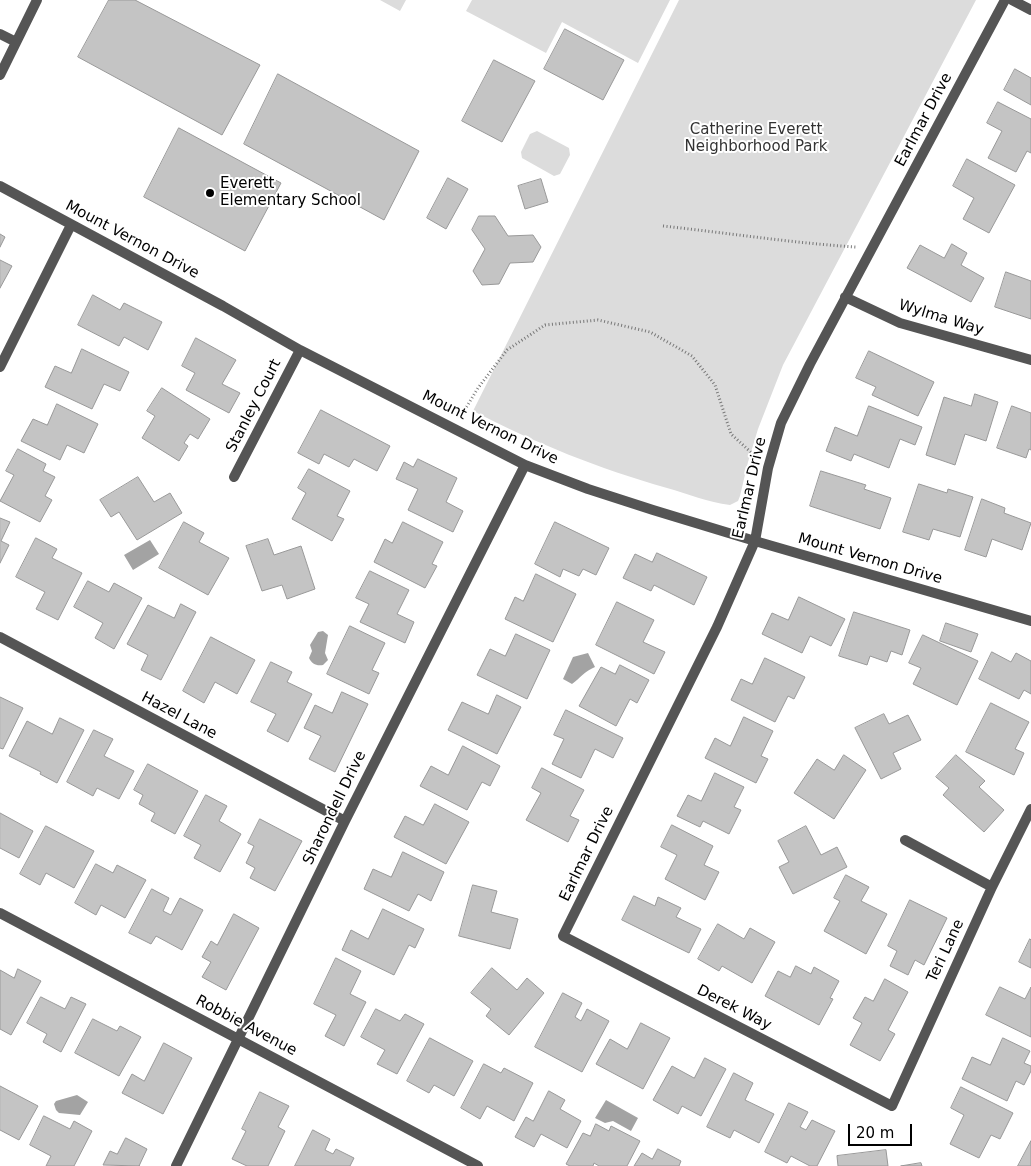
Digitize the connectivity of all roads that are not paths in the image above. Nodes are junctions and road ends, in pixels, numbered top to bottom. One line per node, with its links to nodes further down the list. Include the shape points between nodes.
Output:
1 (37, 0): 6 (street)
2 (1005, 0): 10 (street, Earlmar Drive)
3 (1012, 0): 4 (street)
4 (1031, 10)
5 (0, 34): 6 (street)
6 (16, 42): 7 (street)
7 (0, 76)
8 (0, 186): 9 (street, Mount Vernon Drive)
9 (71, 225): 11 (street, Mount Vernon Drive); 13 (street)
10 (845, 297): 12 (street, Wylma Way, via 900,323); 16 (street, Earlmar Drive, via 781,423 768,468)
11 (300, 350): 14 (street, Mount Vernon Drive); 15 (street, Stanley Court)
12 (1031, 360)
13 (0, 367)
14 (526, 465): 16 (street, Mount Vernon Drive, via 588,489); 20 (street, Sharondell Drive)
15 (234, 477)
16 (755, 541): 17 (street, Mount Vernon Drive); 24 (street, Earlmar Drive, via 717,627)
17 (1031, 621)
18 (0, 637): 20 (street, Hazel Lane)
19 (1031, 809): 22 (street, Teri Lane)
20 (344, 821): 25 (street, Sharondell Drive)
21 (905, 840): 22 (street)
22 (992, 887): 26 (street, Teri Lane)
23 (0, 913): 25 (street, Robbie Avenue)
24 (563, 936): 26 (street, Derek Way)
25 (238, 1040): 27 (street, Sharondell Drive); 28 (street, Robbie Avenue)
26 (892, 1106)
27 (176, 1166)
28 (478, 1166)

